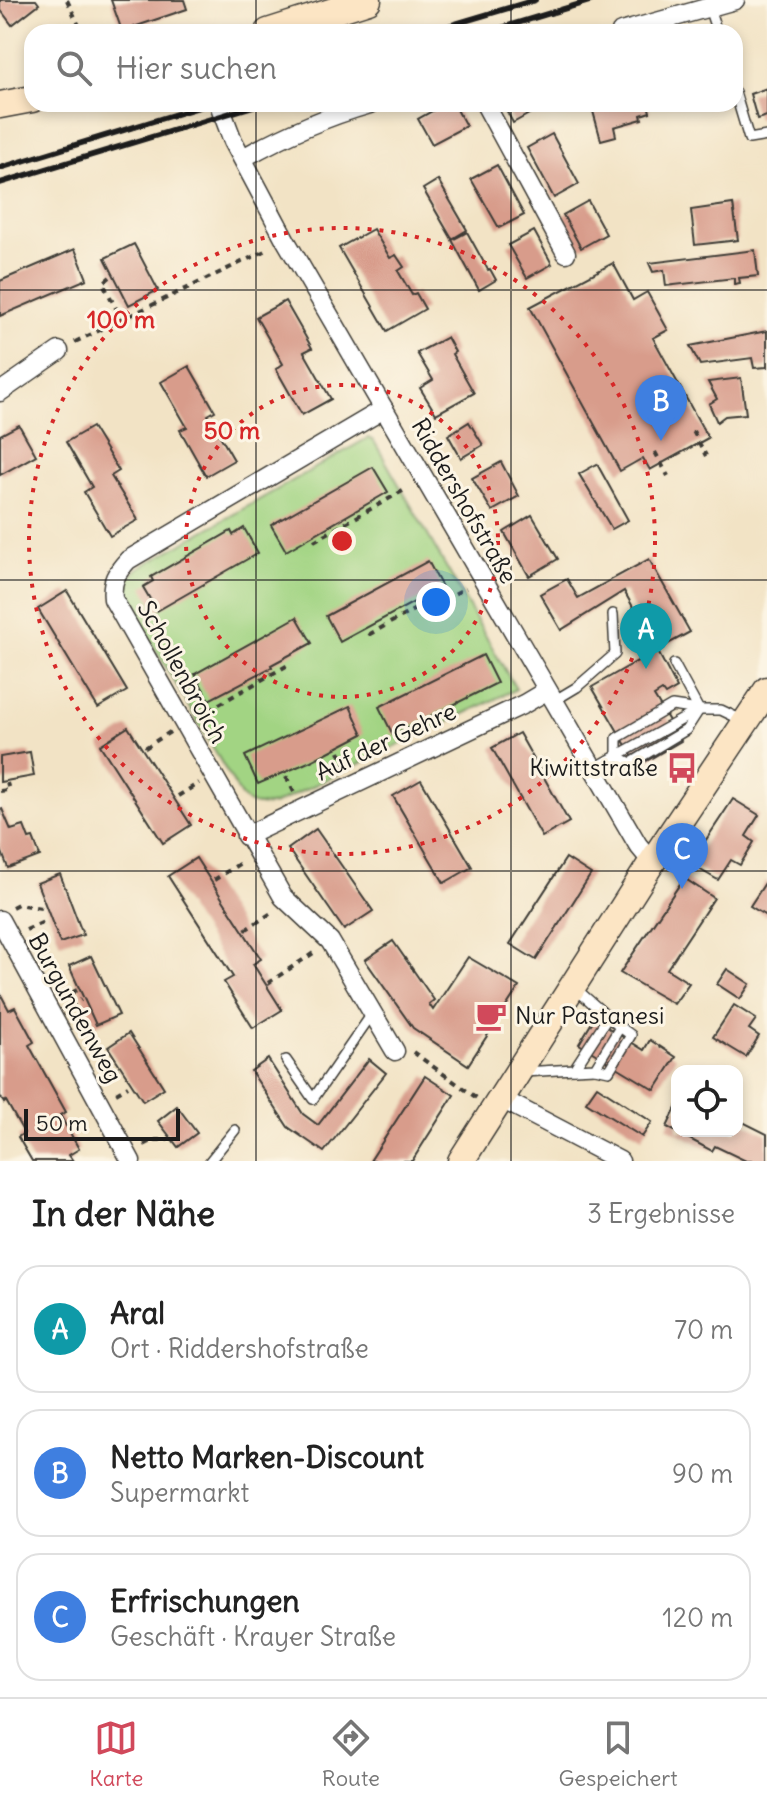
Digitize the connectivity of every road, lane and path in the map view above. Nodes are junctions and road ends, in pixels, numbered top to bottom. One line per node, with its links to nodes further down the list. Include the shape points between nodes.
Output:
1 (67, 0): 5 (path)
2 (368, 0): 6 (main road)
3 (735, 0): 4 (street)
4 (709, 8): 7 (street); 8 (lane)
5 (78, 24)
6 (293, 24)
7 (665, 24)
8 (714, 24)
9 (24, 100): 10 (main road)
10 (0, 105)
11 (222, 112): 16 (street, Riddershofstraße)
12 (342, 112): 16 (street)
13 (489, 112): 18 (street)
14 (741, 112): 15 (lane, via 749,139)
15 (767, 136)
16 (243, 158): 23 (street, Riddershofstraße)
17 (265, 251): 20 (path)
18 (566, 253)
19 (110, 277): 20 (path, via 103,283)
20 (122, 320): 21 (path)
21 (59, 351): 22 (street)
22 (0, 392)
23 (384, 409): 28 (street, Riddershofstraße); 39 (street, Schollenbroich, via 119,570 112,584 113,599)
24 (693, 431): 26 (path)
25 (655, 452): 27 (path)
26 (706, 456)
27 (668, 476)
28 (424, 478): 29 (path); 30 (street, Riddershofstraße)
29 (314, 541)
30 (482, 579): 32 (path); 36 (street, Riddershofstraße)
31 (613, 614): 36 (lane, via 615,654 577,687)
32 (369, 633)
33 (287, 662): 39 (path)
34 (674, 664): 37 (lane)
35 (767, 690): 38 (main road)
36 (549, 696): 42 (street, Riddershofstraße); 45 (street, Auf der Gehre)
37 (699, 710): 38 (lane, via 721,710); 41 (lane); 41 (lane, via 672,706 641,723 617,738)
38 (746, 722): 47 (main road)
39 (183, 724): 40 (path); 45 (street, Schollenbroich)
40 (145, 748)
41 (617, 756): 42 (lane)
42 (593, 769): 47 (street, Riddershofstraße)
43 (7, 783): 44 (path, via 9,790)
44 (0, 791)
45 (246, 836): 46 (street, Schollenbroich)
46 (257, 853): 48 (path); 49 (street, Schollenbroich)
47 (652, 862): 55 (main road)
48 (214, 880)
49 (286, 900): 52 (path); 53 (street, Schollenbroich)
50 (41, 908): 51 (path, Burgundenweg, via 18,904)
51 (6, 914): 65 (street, Burgundenweg)
52 (245, 930)
53 (330, 941): 54 (path); 56 (street, Schollenbroich)
54 (268, 983)
55 (572, 986): 57 (lane); 61 (main road)
56 (372, 1014): 58 (street, Schollenbroich); 59 (lane, via 313,1099)
57 (608, 1017): 60 (lane); 60 (lane, via 620,1027 595,1068)
58 (395, 1051): 62 (path, via 403,1045)
59 (286, 1060)
60 (574, 1069): 61 (lane)
61 (517, 1072): 62 (main road)
62 (497, 1104): 67 (main road); 68 (street)
63 (235, 1130): 66 (lane)
64 (168, 1140): 65 (path, via 154,1140)
65 (129, 1157)
66 (210, 1161)
67 (461, 1161)
68 (620, 1161)

